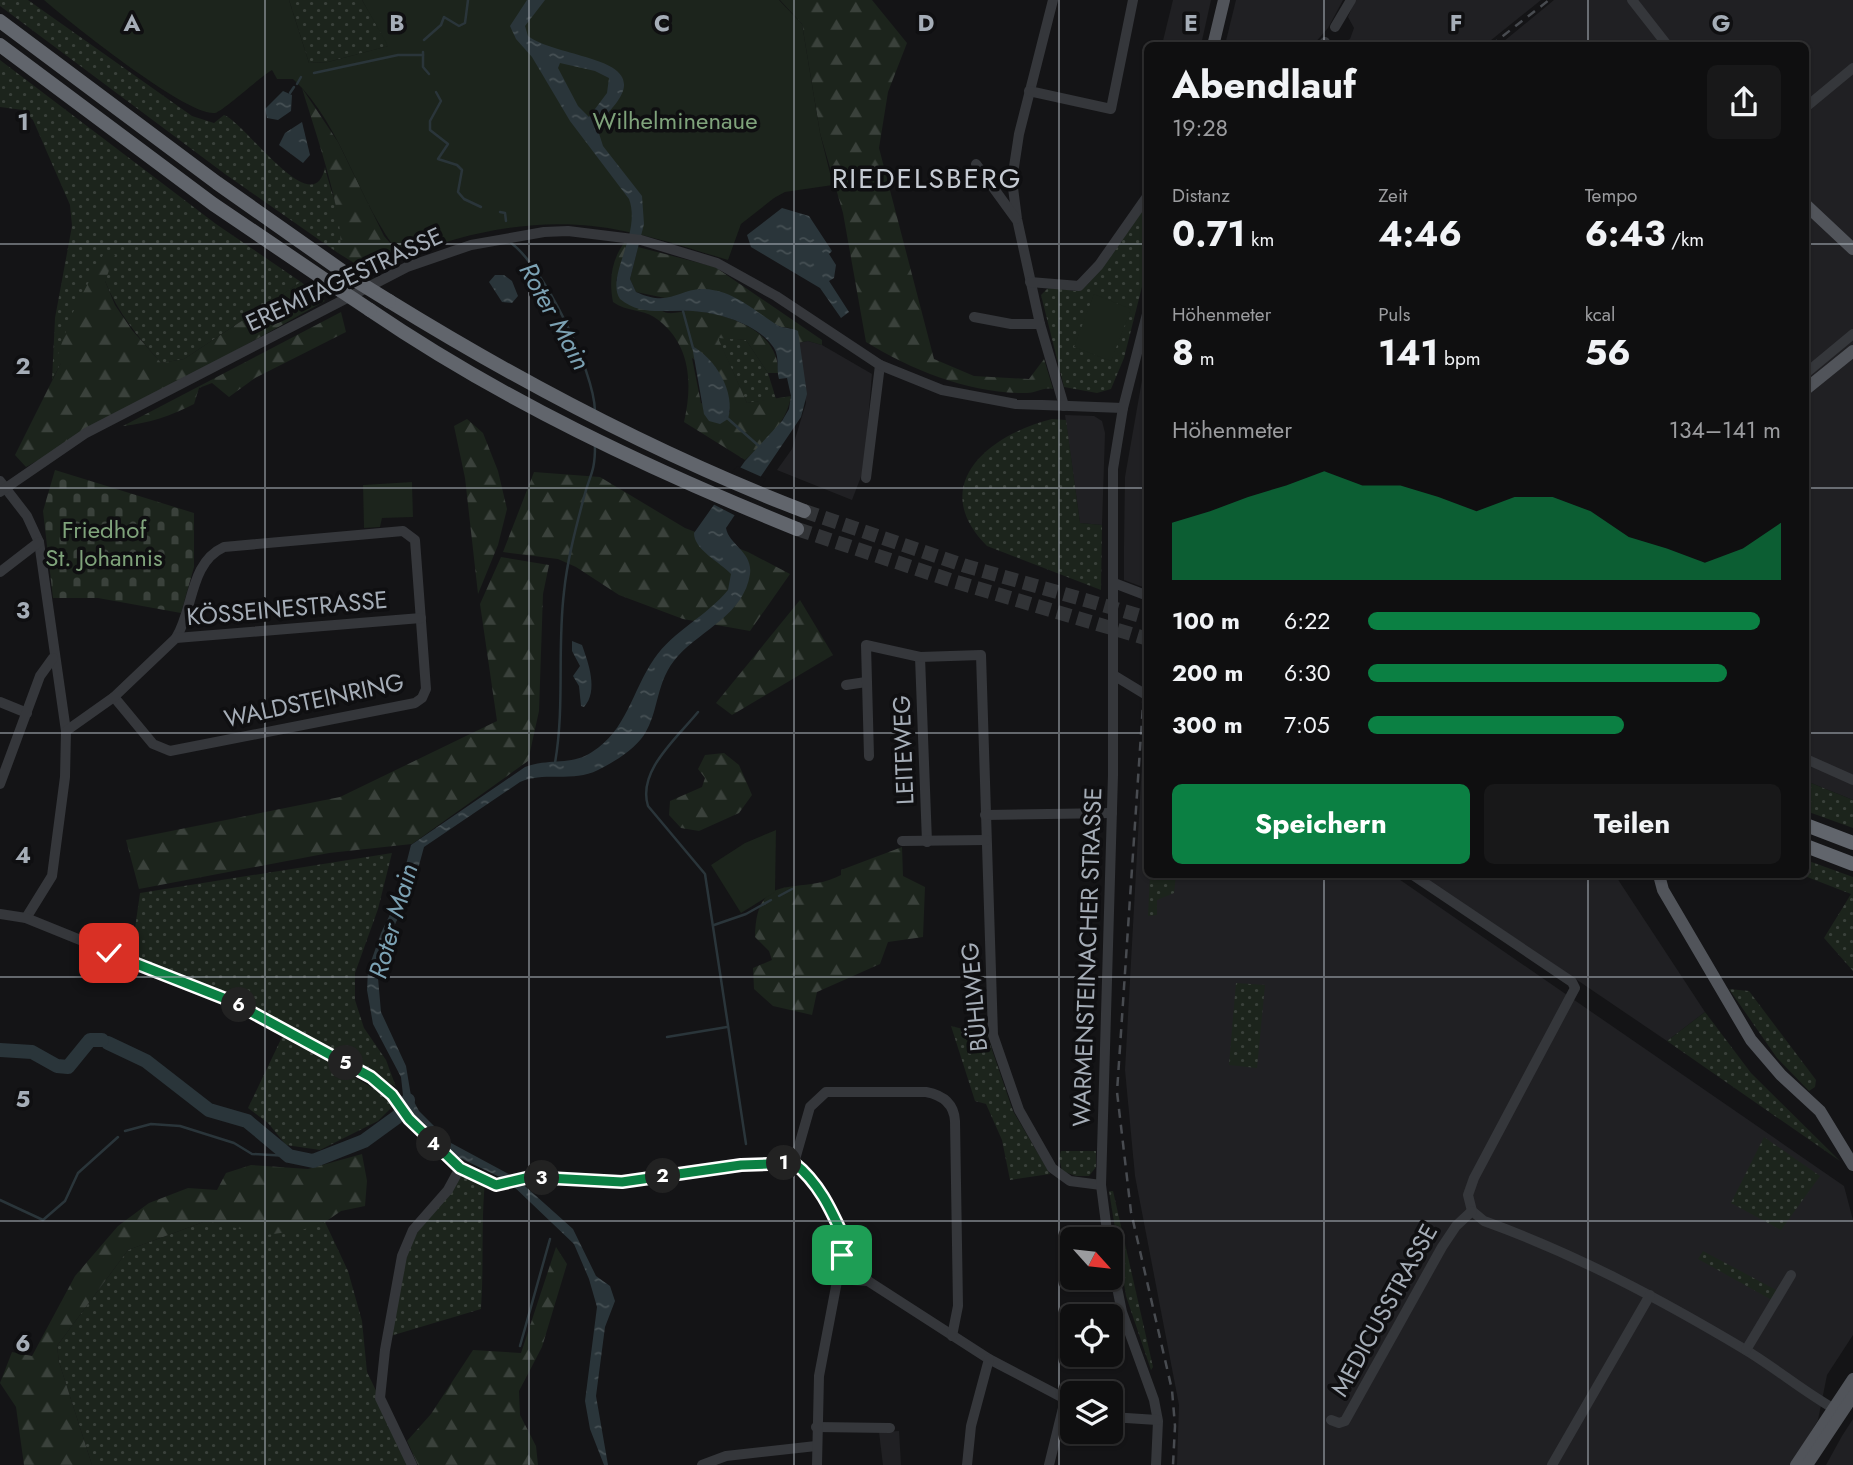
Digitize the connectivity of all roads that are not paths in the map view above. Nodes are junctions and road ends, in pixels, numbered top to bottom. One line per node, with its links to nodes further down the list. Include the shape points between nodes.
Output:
1 (1054, 0): 12 (street)
2 (1133, 0): 12 (street, via 1111,109)
3 (1224, 0): 8 (main road)
4 (1351, 0): 7 (street)
5 (1632, 0): 9 (street)
6 (0, 21): 32 (highway, bridge, via 228,191 389,301 583,414)
7 (1335, 27)
8 (1214, 42)
9 (1665, 42)
10 (0, 45): 33 (highway, bridge, via 213,204 447,358 636,460)
11 (1853, 68): 13 (street)
12 (1029, 91): 17 (street, via 1012,180)
13 (1809, 105)
14 (976, 164): 17 (street)
15 (1144, 201): 19 (street, via 1079,286)
16 (1809, 208): 18 (main road)
17 (1017, 219): 19 (street)
18 (1853, 250)
19 (1030, 282): 21 (street)
20 (974, 317): 21 (street)
21 (1040, 324): 28 (street)
22 (1144, 326): 29 (street, WARMENSTEINACHER STRASSE)
23 (1853, 334): 26 (street)
24 (1853, 351): 27 (main road)
25 (880, 365): 28 (street, EREMITAGESTRASSE, via 965,396); 30 (street); 31 (street, EREMITAGESTRASSE, via 717,263 641,240 568,231 510,237 448,251 369,286 86,433)
26 (1809, 371)
27 (1809, 387)
28 (1064, 406): 29 (street, EREMITAGESTRASSE)
29 (1123, 408): 36 (street, WARMENSTEINACHER STRASSE, via 1113,469)
30 (866, 478)
31 (2, 487): 34 (street, via 27,516)
32 (804, 511)
33 (797, 529)
34 (39, 542): 35 (street); 41 (street)
35 (0, 572)
36 (1114, 583): 37 (street); 42 (street, WARMENSTEINACHER STRASSE)
37 (1144, 594)
38 (421, 618): 39 (street, KÖSSEINESTRASSE); 39 (street, WALDSTEINRING, via 415,540 403,531 215,551 200,568); 46 (street, WALDSTEINRING, via 426,689 415,703 170,751 153,744)
39 (176, 638): 46 (street, KÖSSEINESTRASSE)
40 (920, 657): 43 (street, via 869,643 865,648); 55 (street, BÜHLWEG, via 981,655); 59 (street, LEITEWEG)
41 (53, 658): 48 (street, via 40,676); 49 (street)
42 (1115, 676): 45 (street); 54 (street, WARMENSTEINACHER STRASSE)
43 (866, 682): 44 (street); 50 (street)
44 (846, 685)
45 (1144, 694)
46 (114, 697): 49 (street, KÖSSEINESTRASSE)
47 (0, 702): 48 (street)
48 (27, 713): 53 (street)
49 (66, 732): 66 (street, via 57,856 52,876)
50 (869, 756)
51 (1809, 760): 52 (street)
52 (1853, 780)
53 (0, 785)
54 (1112, 813): 55 (street); 72 (street, WARMENSTEINACHER STRASSE)
55 (985, 815): 57 (street, BÜHLWEG)
56 (1809, 826): 60 (highway)
57 (986, 840): 59 (street); 72 (street, BÜHLWEG, via 993,1035 998,1056 1019,1110 1052,1168 1070,1181)
58 (902, 841): 59 (street)
59 (927, 842)
60 (1853, 843)
61 (1809, 847): 62 (highway)
62 (1853, 864)
63 (1417, 878): 73 (street, via 1572,982 1574,993 1474,1178 1468,1195)
64 (1660, 878): 67 (main road, via 1746,1032 1781,1075 1820,1111)
65 (0, 914): 66 (street)
66 (26, 918): 71 (street, via 231,1001 371,1077)
67 (1833, 1138): 68 (main road); 70 (main road)
68 (1853, 1150)
69 (794, 1163): 71 (street, via 741,1165 622,1182 522,1179 496,1185); 75 (street, via 823,1195); 81 (street, via 810,1107 826,1092 929,1092 949,1103 955,1121 958,1306)
70 (1853, 1165)
71 (460, 1168): 95 (street, via 448,1190 413,1230 401,1256 385,1350 380,1398)
72 (1101, 1185): 74 (street, WARMENSTEINACHER STRASSE)
73 (1472, 1211): 80 (street, via 1484,1221 1574,1256); 90 (street, MEDICUSSTRASSE, via 1442,1247 1345,1421)
74 (1106, 1227)
75 (849, 1249): 77 (street, via 842,1255); 78 (street)
76 (1791, 1275): 82 (street)
77 (837, 1279): 78 (street); 91 (street, via 819,1376)
78 (868, 1281): 81 (street)
79 (1118, 1290): 89 (street)
80 (1650, 1295): 82 (street); 101 (street)
81 (953, 1336): 83 (street)
82 (1746, 1350): 87 (street)
83 (989, 1359): 86 (street); 98 (street, via 971,1426)
84 (1853, 1379): 87 (main road)
85 (1853, 1396): 87 (main road)
86 (1060, 1397)
87 (1837, 1410): 102 (main road); 103 (main road)
88 (1123, 1418): 89 (street)
89 (1157, 1420): 100 (street)
90 (1331, 1420)
91 (816, 1427): 92 (street); 94 (street)
92 (890, 1427)
93 (1060, 1430): 99 (street)
94 (816, 1446): 96 (street, via 726,1456); 97 (street)
95 (412, 1465)
96 (702, 1465)
97 (817, 1465)
98 (967, 1465)
99 (1049, 1465)
100 (1156, 1465)
101 (1552, 1465)
102 (1796, 1465)
103 (1807, 1465)

